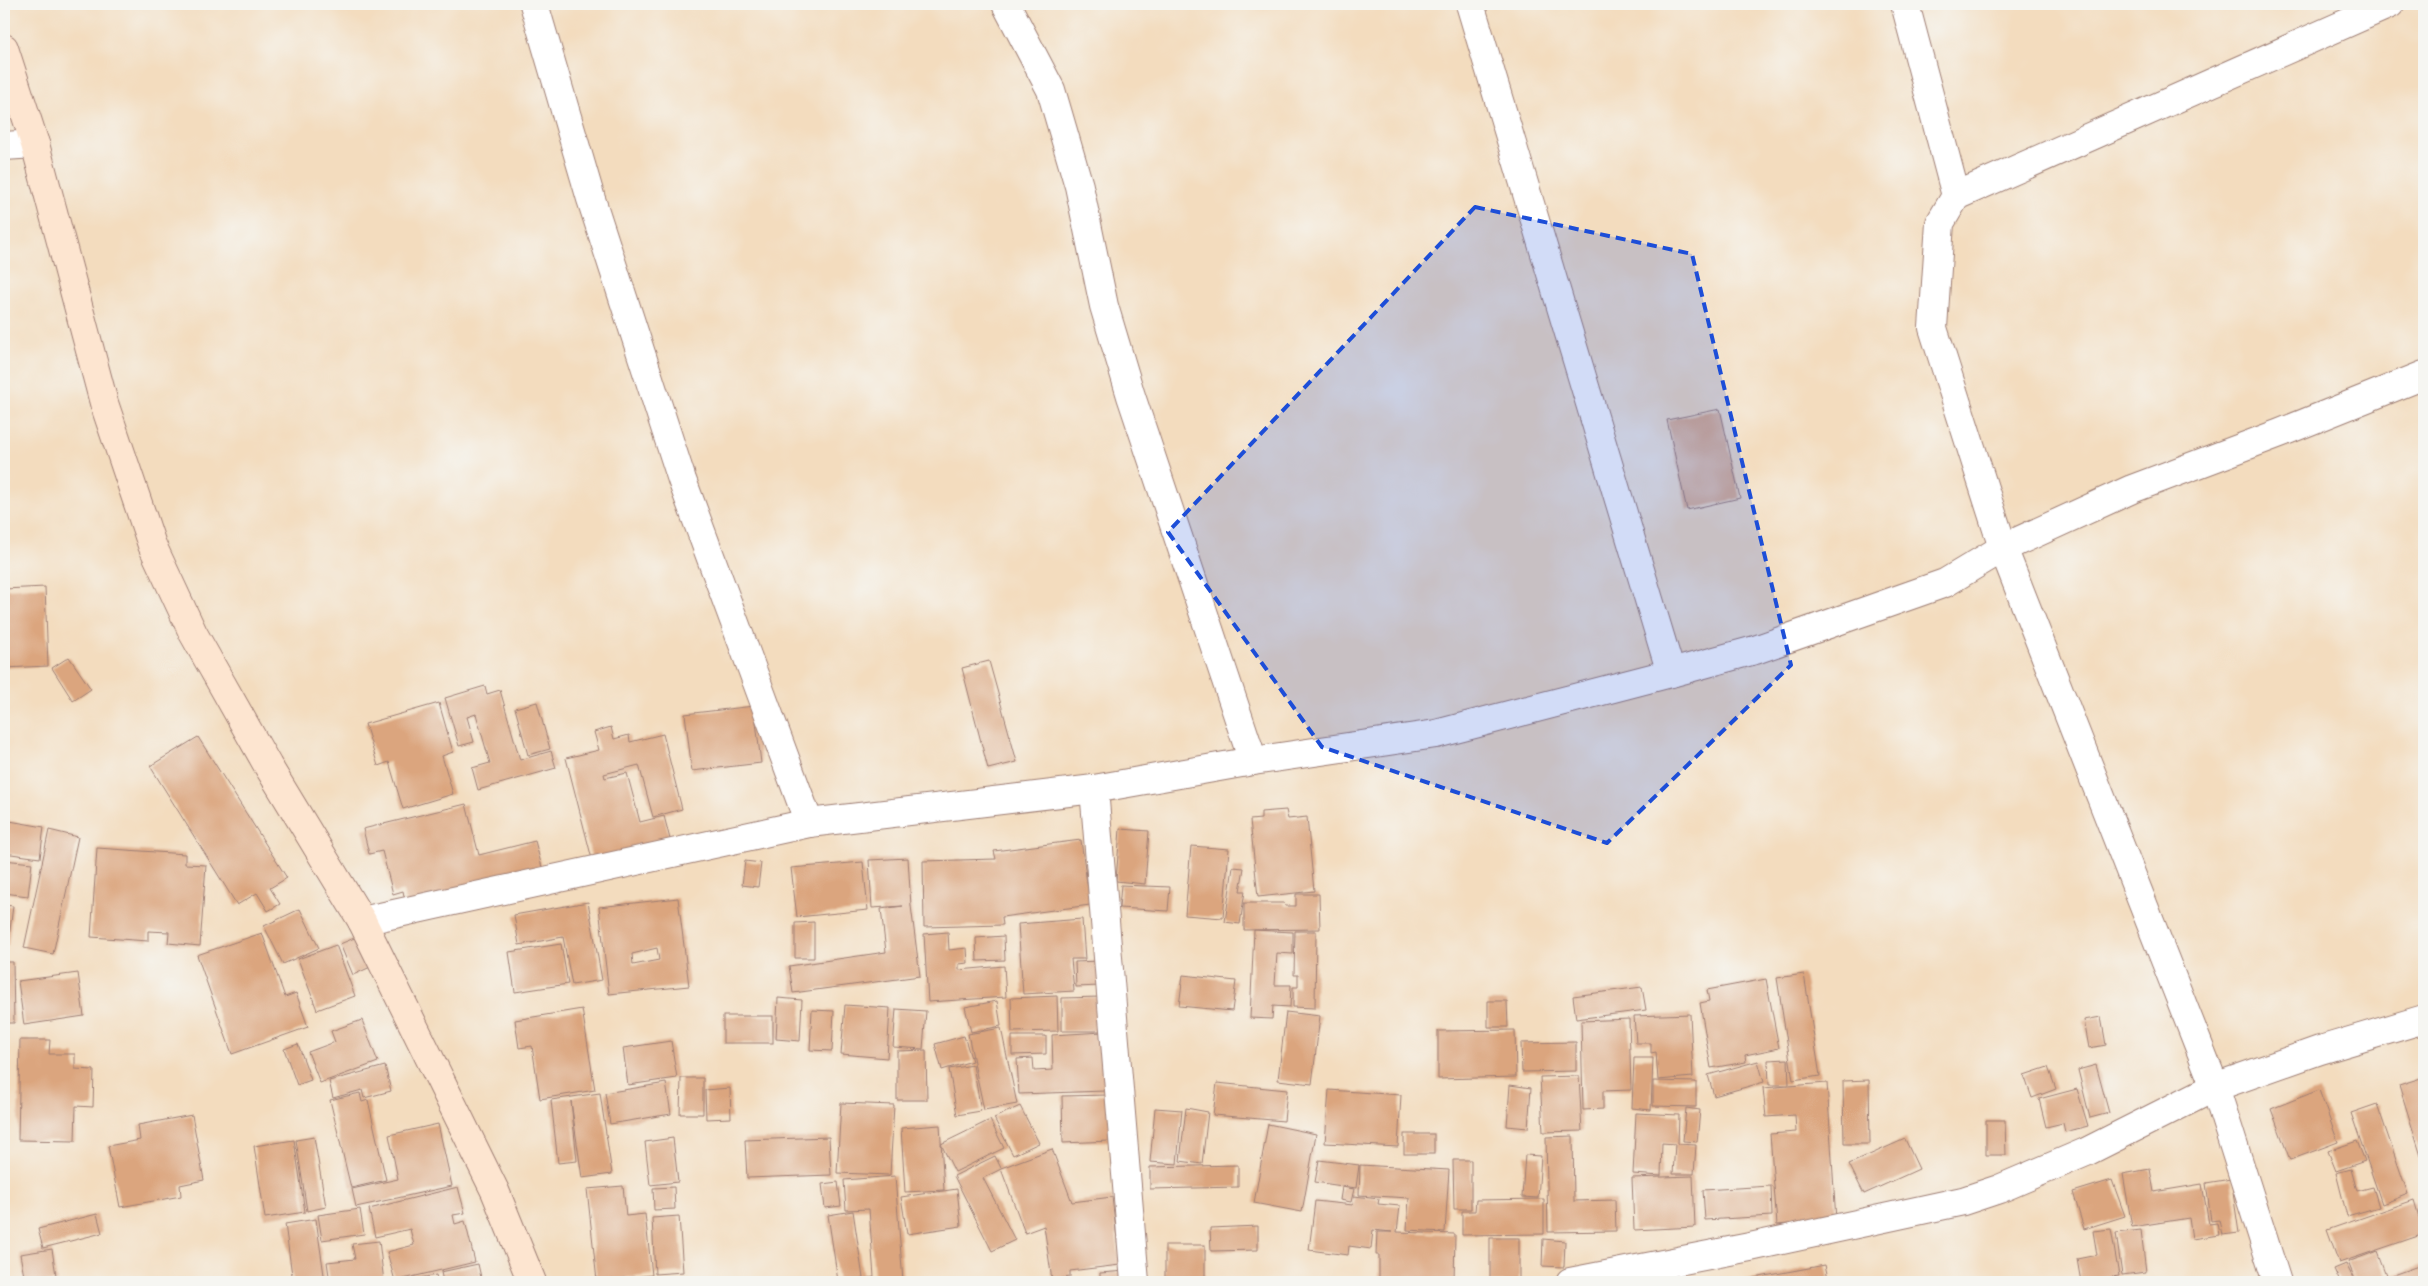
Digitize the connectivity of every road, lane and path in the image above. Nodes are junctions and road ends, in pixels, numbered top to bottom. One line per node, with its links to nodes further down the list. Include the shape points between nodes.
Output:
1 (534, 4): 15 (street, via 590,199 682,480)
2 (1006, 4): 13 (street, via 1051,90 1079,186 1104,306 1128,387)
3 (1470, 4): 12 (street)
4 (1905, 4): 9 (street)
5 (2390, 4): 9 (street)
6 (4, 48): 7 (street)
7 (36, 144): 8 (street); 16 (street, via 104,403 152,545 193,633 268,766)
8 (4, 146)
9 (1956, 196): 11 (street, via 1940,223 1933,328)
10 (2424, 375): 11 (street, via 2132,489)
11 (2003, 548): 12 (street, via 1945,583 1755,650); 18 (street)
12 (1671, 673): 13 (street, via 1436,734)
13 (1253, 760): 14 (street)
14 (1094, 789): 15 (street); 20 (street)
15 (809, 823): 16 (street)
16 (362, 921): 19 (street, via 495,1190)
17 (2424, 1019): 18 (street, via 2320,1050)
18 (2215, 1087): 21 (street, via 2086,1152 1962,1201); 22 (street)
19 (532, 1282)
20 (1135, 1282)
21 (1570, 1282)
22 (2277, 1282)

